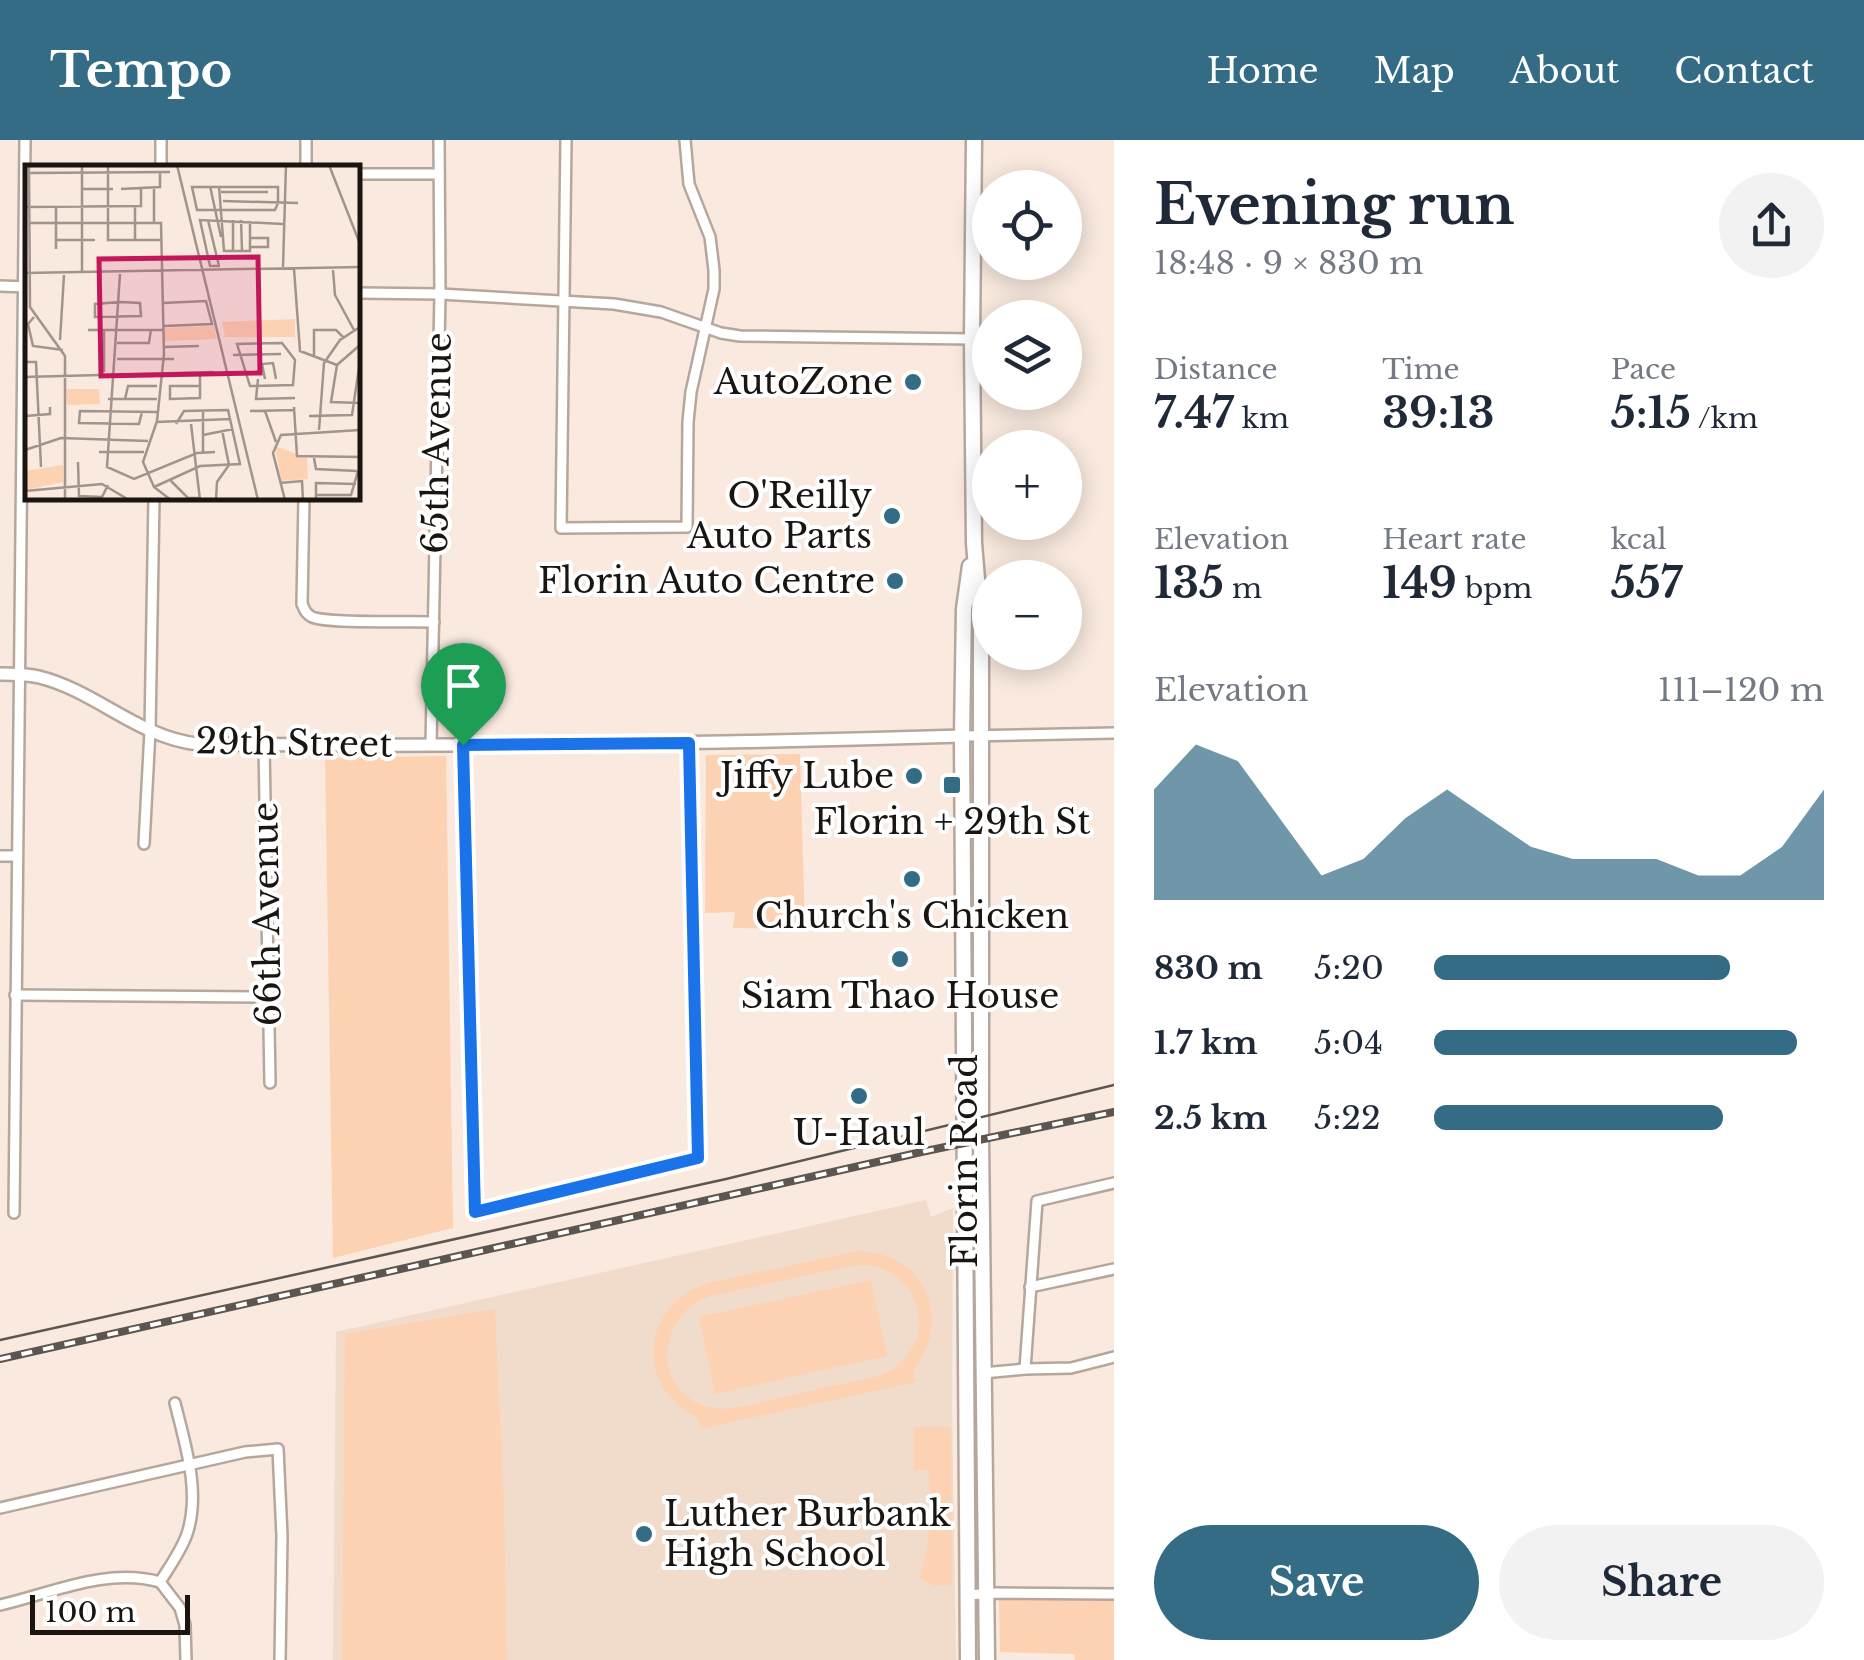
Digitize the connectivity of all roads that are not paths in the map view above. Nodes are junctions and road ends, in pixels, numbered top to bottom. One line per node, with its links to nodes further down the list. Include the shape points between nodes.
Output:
1 (25, 140): 6 (street)
2 (439, 140): 8 (street, 65th Avenue)
3 (566, 140): 14 (street)
4 (685, 140): 15 (street, via 690,184 713,254 714,290)
5 (974, 140): 13 (main road, Florin Road)
6 (26, 165)
7 (360, 174): 8 (street)
8 (439, 174): 12 (street, 65th Avenue)
9 (0, 286): 10 (street)
10 (25, 287)
11 (360, 293): 12 (street)
12 (440, 294): 14 (street); 22 (street, 65th Avenue)
13 (972, 300)
14 (564, 302): 15 (street, via 640,307); 15 (street, via 561,528 687,527 688,422)
15 (704, 328): 17 (street, via 740,336)
16 (25, 335): 24 (street)
17 (972, 339)
18 (973, 410): 21 (main road, Florin Road)
19 (154, 500): 25 (street)
20 (304, 500): 22 (street, via 302,604 309,615)
21 (974, 544): 27 (main road, Florin Road, via 964,609); 28 (main road, Florin Road)
22 (434, 622): 31 (street, 65th Avenue)
23 (0, 674): 24 (street, 29th Street)
24 (18, 674): 25 (street, 29th Street, via 59,684); 35 (street)
25 (150, 732): 30 (street, 29th Street, via 185,742); 33 (street)
26 (1114, 733): 28 (street)
27 (962, 736): 28 (street); 29 (street, 29th Street); 45 (main road, Florin Road)
28 (980, 736): 48 (main road, Florin Road)
29 (689, 743): 32 (street, 29th Street); 32 (street, via 698,1158 475,1212)
30 (264, 745): 31 (street, 29th Street); 37 (street, 66th Avenue)
31 (431, 745): 32 (street, 29th Street)
32 (463, 745)
33 (144, 844)
34 (0, 856): 35 (street)
35 (16, 856): 36 (street)
36 (15, 995): 37 (street); 40 (street)
37 (269, 997): 38 (street, 66th Avenue)
38 (270, 1082)
39 (0, 1086): 40 (street)
40 (14, 1086): 42 (street)
41 (1114, 1183): 44 (street, via 1037,1201)
42 (14, 1213)
43 (1114, 1270): 44 (street)
44 (1030, 1287): 47 (street)
45 (966, 1352): 48 (main road); 54 (main road, Florin Road)
46 (1114, 1356): 47 (street, via 1071,1368)
47 (1024, 1369): 48 (street)
48 (983, 1373): 55 (main road, Florin Road)
49 (175, 1403): 50 (street)
50 (190, 1466): 51 (street); 52 (street, via 188,1531); 58 (street, via 278,1449)
51 (0, 1508)
52 (160, 1582): 56 (street, via 119,1576); 57 (street, via 180,1608)
53 (1113, 1594): 55 (street)
54 (966, 1595): 55 (street); 59 (main road, Florin Road)
55 (986, 1595): 60 (main road, Florin Road)
56 (0, 1605)
57 (186, 1660)
58 (280, 1660)
59 (968, 1660)
60 (987, 1660)

